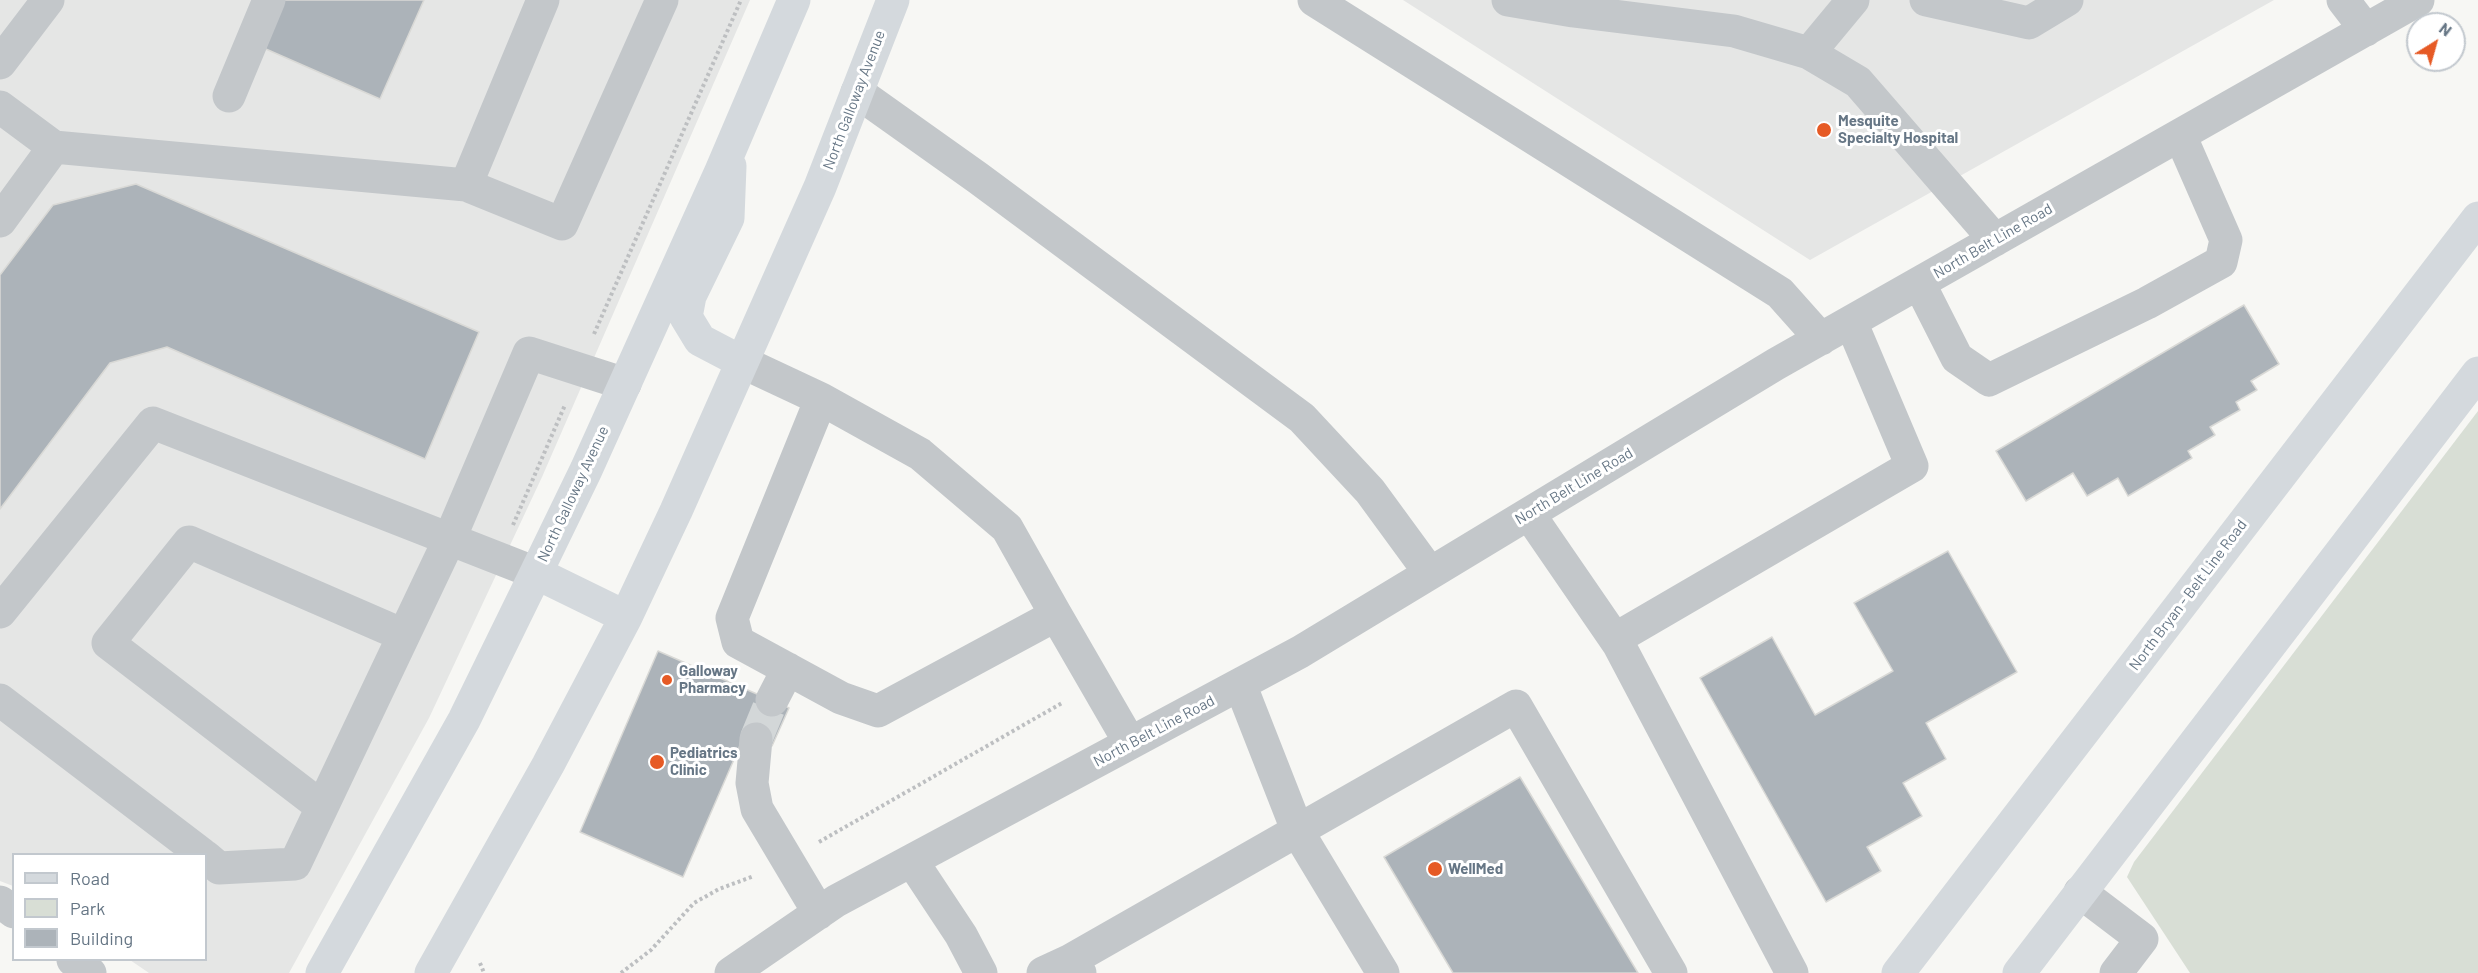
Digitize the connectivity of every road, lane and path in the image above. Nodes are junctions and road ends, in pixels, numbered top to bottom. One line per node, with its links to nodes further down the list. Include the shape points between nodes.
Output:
1 (48, 0): 17 (street)
2 (269, 0): 19 (street)
3 (543, 0): 24 (street)
4 (662, 0): 24 (street, via 562,224)
5 (741, 0): 32 (path)
6 (794, 0): 23 (main road, North Galloway Avenue)
7 (893, 0): 18 (main road, North Galloway Avenue)
8 (1314, 0): 30 (street, via 1780,293)
9 (1508, 0): 16 (street, via 1734,31)
10 (1853, 0): 16 (street)
11 (1926, 0): 12 (street, via 2029,23)
12 (2067, 0)
13 (2343, 0): 15 (street)
14 (2418, 0): 15 (street, North Belt Line Road)
15 (2366, 30): 21 (street, North Belt Line Road)
16 (1809, 53): 27 (street, via 1858,82)
17 (0, 63)
18 (857, 92): 31 (main road, North Galloway Avenue, via 820,187); 40 (street, via 1302,418 1370,491)
19 (229, 96)
20 (0, 107): 22 (street)
21 (2180, 135): 27 (street, North Belt Line Road); 28 (street, via 2226,240 2221,262 1989,380 1957,358)
22 (54, 147): 24 (street); 26 (street)
23 (731, 147): 31 (main road, via 728,218 690,296 686,317 700,340); 34 (main road, North Galloway Avenue)
24 (466, 185)
25 (2478, 218): 74 (main road, North Bryan - Belt Line Road)
26 (0, 221)
27 (1995, 240): 28 (street, North Belt Line Road)
28 (1919, 283): 29 (street, North Belt Line Road)
29 (1851, 322): 30 (street, North Belt Line Road); 45 (street, via 1912,466)
30 (1821, 339): 36 (street, North Belt Line Road)
31 (742, 362): 35 (street); 43 (main road, North Galloway Avenue)
32 (580, 369): 34 (street); 37 (street, via 529,353); 38 (path)
33 (2478, 373): 59 (main road)
34 (625, 384): 39 (main road, North Galloway Avenue)
35 (821, 399): 42 (street, via 920,454 1007,528); 46 (street, via 732,618 738,642)
36 (1529, 514): 40 (street, North Belt Line Road); 45 (street)
37 (450, 538): 38 (street); 41 (street, via 153,423); 44 (street)
38 (498, 557): 39 (street)
39 (536, 573): 43 (main road); 65 (main road, North Galloway Avenue, via 464,720)
40 (1430, 573): 48 (street, North Belt Line Road)
41 (0, 612)
42 (1056, 615): 46 (street, via 878,711 841,698); 47 (street)
43 (626, 617): 61 (main road, North Galloway Avenue)
44 (403, 635): 53 (street); 53 (street, via 189,542 108,643)
45 (1615, 639): 73 (street)
46 (788, 669): 49 (street)
47 (1095, 684): 52 (street); 57 (path)
48 (1240, 684): 52 (street, North Belt Line Road); 54 (street)
49 (772, 700)
50 (1, 704): 55 (street)
51 (756, 739): 57 (street, via 752,783 757,809)
52 (1130, 743): 58 (street, North Belt Line Road)
53 (322, 807): 56 (street, via 295,864 219,868)
54 (1298, 832): 63 (street); 71 (street); 72 (street, via 1516,706)
55 (199, 853)
56 (207, 858)
57 (787, 861): 60 (street); 68 (path, via 694,903 651,950)
58 (912, 861): 60 (street, North Belt Line Road); 70 (street)
59 (2080, 892): 75 (main road); 76 (street, via 2142,939)
60 (819, 913): 69 (street, North Belt Line Road)
61 (458, 923): 66 (main road, North Galloway Avenue); 67 (main road)
62 (74, 961): 64 (street)
63 (1064, 969)
64 (90, 973)
65 (321, 973)
66 (431, 973)
67 (445, 973)
68 (621, 973)
69 (731, 973)
70 (981, 973)
71 (1383, 973)
72 (1671, 973)
73 (1792, 973)
74 (1898, 973)
75 (2019, 973)
76 (2116, 973)

